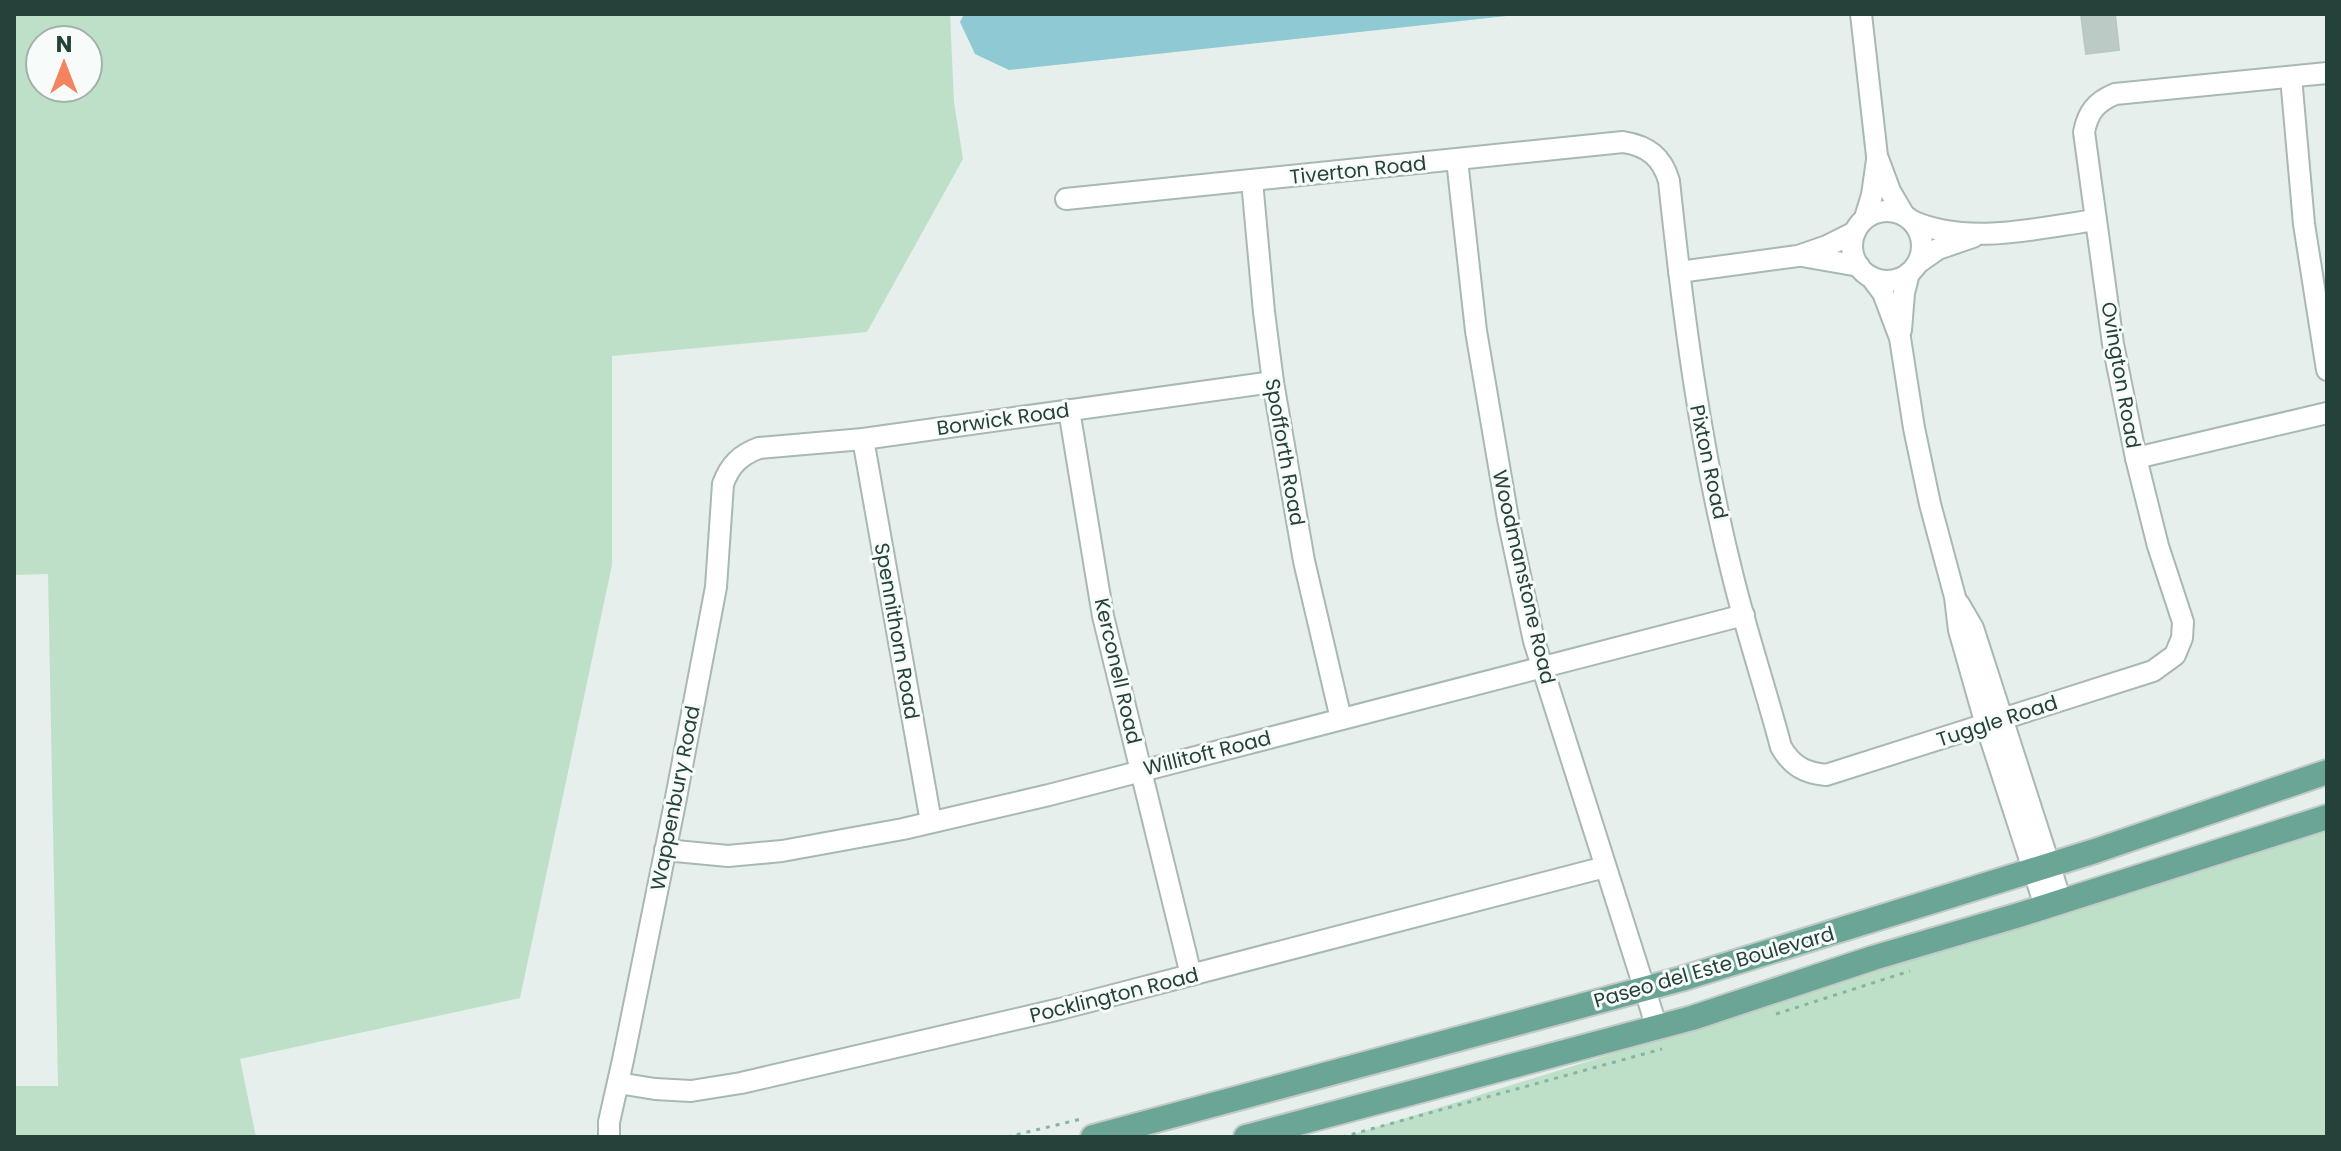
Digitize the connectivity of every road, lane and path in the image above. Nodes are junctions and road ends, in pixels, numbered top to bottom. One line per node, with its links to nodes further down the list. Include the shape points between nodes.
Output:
1 (1861, 14): 5 (street)
2 (2327, 73): 3 (street)
3 (2291, 77): 10 (street, Ovington Road, via 2103,99 2086,119 2084,132); 18 (street, via 2304,224)
4 (1648, 149): 6 (street, Tiverton Road, via 1623,142); 15 (street, Pixton Road, via 1669,181)
5 (1877, 156): 9 (street, via 1890,191); 11 (street, via 1872,195)
6 (1457, 160): 7 (street, Tiverton Road); 27 (street, Woodmanstone Road, via 1476,331 1508,519)
7 (1252, 181): 8 (street, Tiverton Road); 19 (street, Spofforth Road)
8 (1066, 199)
9 (1908, 218): 11 (street, via 1884,211); 12 (street, via 1941,231); 14 (street, via 1921,238)
10 (2096, 220): 12 (street); 23 (street, Ovington Road)
11 (1860, 225): 13 (street, via 1827,246); 16 (street, via 1852,250)
12 (1980, 235): 14 (street, via 1938,249)
13 (1798, 256): 15 (street); 16 (street)
14 (1914, 268): 16 (street, via 1891,280); 17 (street, via 1903,302)
15 (1679, 272): 25 (street, Pixton Road, via 1697,410)
16 (1865, 272): 17 (street, via 1883,293)
17 (1900, 338): 29 (street, via 1914,428 1959,630)
18 (2327, 370)
19 (1273, 382): 20 (street, Borwick Road); 28 (street, Spofforth Road, via 1304,561)
20 (1069, 410): 22 (street, Borwick Road); 31 (street, Kerconell Road, via 1103,616)
21 (2327, 413): 23 (street)
22 (863, 439): 24 (street, Borwick Road, via 759,448); 34 (street, Spennithorn Road)
23 (2136, 458): 26 (street, Ovington Road, via 2183,622)
24 (736, 461): 35 (street, Wappenbury Road, via 723,484 716,587)
25 (1744, 615): 27 (street, Willitoft Road); 30 (street, Pixton Road, via 1781,747)
26 (2181, 640): 29 (street, Tuggle Road, via 2173,658 2153,671)
27 (1542, 667): 28 (street, Willitoft Road); 36 (street, Woodmanstone Road)
28 (1341, 719): 31 (street, Willitoft Road)
29 (1995, 722): 30 (street, Tuggle Road, via 1826,775); 37 (street)
30 (1799, 768)
31 (1142, 770): 34 (street, Willitoft Road); 39 (street, Kerconell Road)
32 (2327, 772): 37 (main road, Paseo del Este Boulevard)
33 (2327, 817): 38 (main road, Paseo del Este Boulevard)
34 (931, 822): 35 (street, Willitoft Road, via 782,851 728,856)
35 (665, 850): 42 (street, Wappenbury Road)
36 (1605, 867): 39 (street, Pocklington Road); 40 (street, Woodmanstone Road)
37 (2041, 868): 38 (street); 40 (main road, Paseo del Este Boulevard)
38 (2053, 904): 41 (main road, Paseo del Este Boulevard)
39 (1191, 975): 42 (street, Pocklington Road, via 741,1083 691,1091)
40 (1644, 988): 41 (street, Woodmanstone Road); 44 (main road, Paseo del Este Boulevard)
41 (1657, 1028): 45 (main road, Paseo del Este Boulevard)
42 (618, 1083): 43 (street, Wappenbury Road)
43 (609, 1137)
44 (1093, 1137)
45 (1246, 1137)

